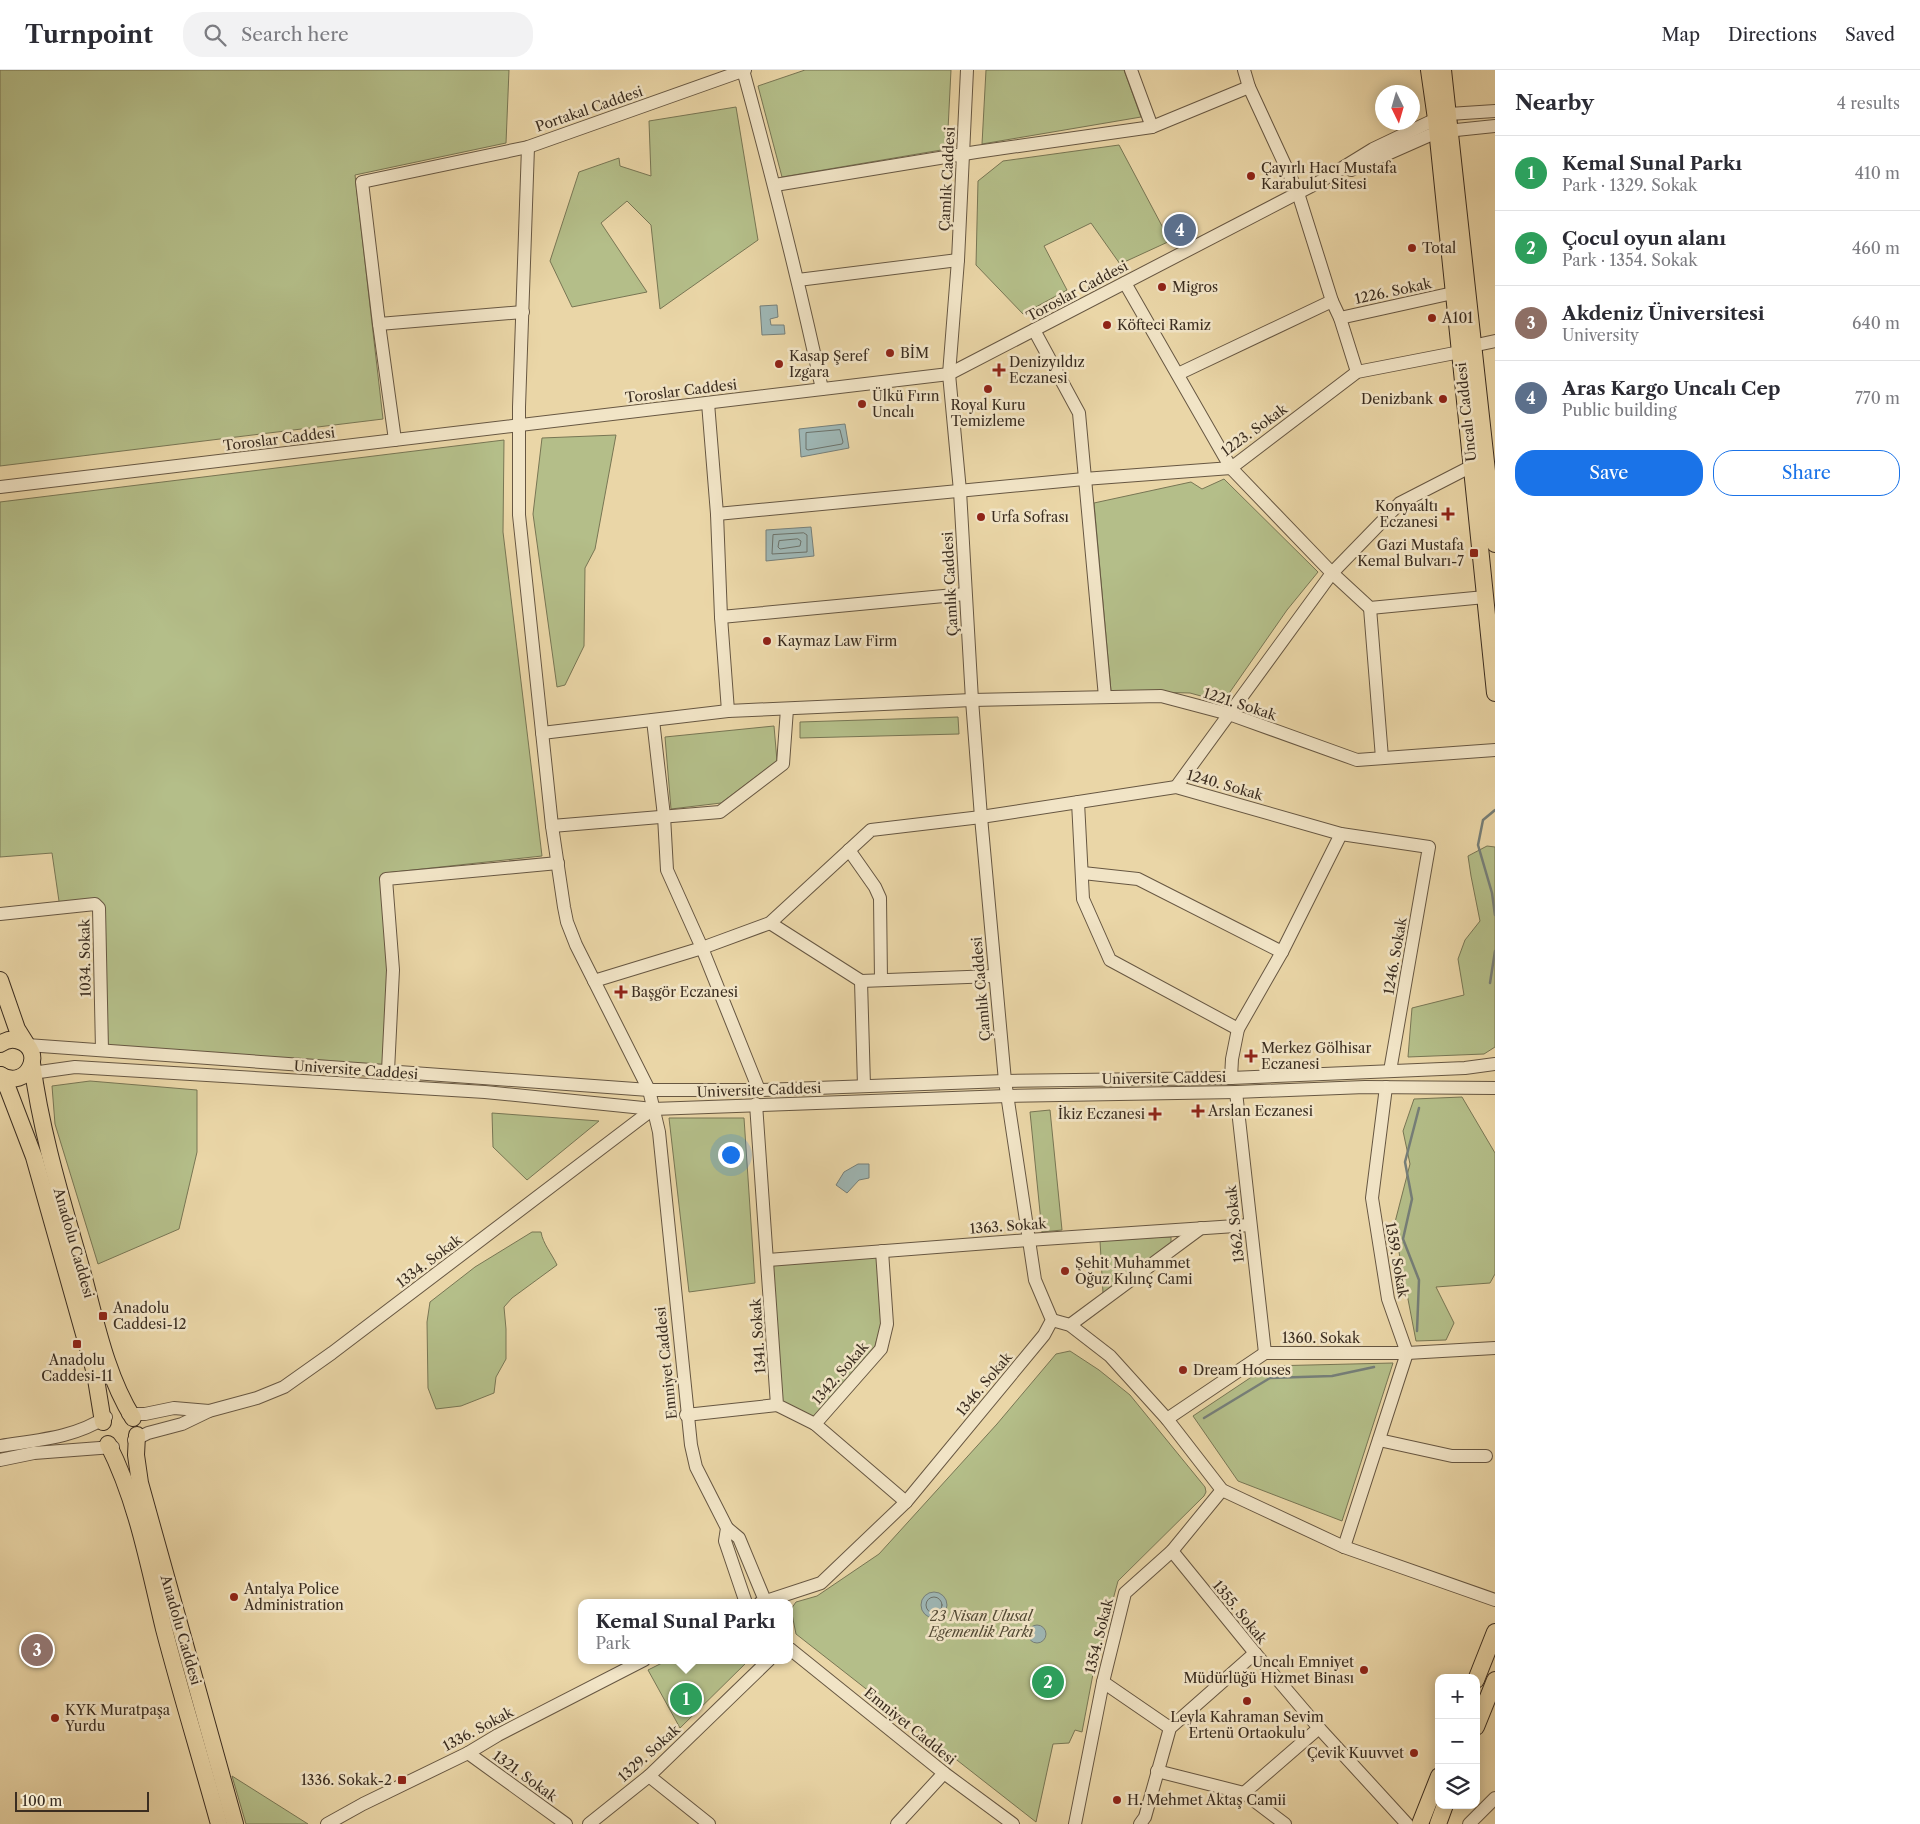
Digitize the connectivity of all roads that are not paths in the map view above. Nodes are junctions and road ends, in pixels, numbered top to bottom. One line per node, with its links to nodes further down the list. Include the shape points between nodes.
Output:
1 (744, 70): 12 (street, Portakal Caddesi); 14 (street)
2 (967, 70): 13 (street, Çamlık Caddesi)
3 (1131, 70): 10 (street)
4 (1244, 70): 7 (street)
5 (1429, 70): 9 (main road)
6 (1443, 70): 9 (main road)
7 (1249, 87): 10 (street); 15 (street)
8 (1495, 111): 9 (street, Toroslar Caddesi)
9 (1443, 124): 11 (street, Toroslar Caddesi); 15 (street, Toroslar Caddesi, via 1373,150); 19 (main road, Uncalı Caddesi); 26 (main road, Uncalı Caddesi)
10 (1152, 126): 13 (street)
11 (1495, 126)
12 (528, 147): 21 (street, Emniyet Caddesi); 23 (street, Portakal Caddesi, via 362,182)
13 (963, 155): 14 (street); 16 (street, Çamlık Caddesi)
14 (775, 185): 17 (street)
15 (1298, 193): 18 (street, Toroslar Caddesi); 20 (street)
16 (958, 260): 17 (street); 28 (street, Çamlık Caddesi)
17 (798, 280): 30 (street)
18 (1124, 283): 24 (street, Toroslar Caddesi); 29 (street)
19 (1453, 293): 22 (street, 1226. Sokak); 26 (main road, Uncalı Caddesi)
20 (1332, 301): 22 (street); 29 (street)
21 (523, 312): 23 (street); 32 (street, Emniyet Caddesi)
22 (1340, 318): 27 (street)
23 (379, 324): 33 (street)
24 (1034, 330): 28 (street, Toroslar Caddesi); 37 (street, via 1079,413)
25 (1495, 341): 26 (street, 1223. Sokak)
26 (1466, 349): 27 (street, 1223. Sokak); 34 (main road, Uncalı Caddesi); 35 (main road, Uncalı Caddesi)
27 (1357, 372): 36 (street, 1223. Sokak)
28 (950, 374): 30 (street, Toroslar Caddesi); 39 (street, Çamlık Caddesi)
29 (1178, 374): 36 (street)
30 (822, 389): 31 (street, Toroslar Caddesi)
31 (708, 403): 32 (street, Toroslar Caddesi); 40 (street)
32 (520, 425): 33 (street, Toroslar Caddesi); 54 (street, Emniyet Caddesi, via 519,515)
33 (395, 440): 38 (street, Toroslar Caddesi)
34 (1490, 450): 41 (main road, Uncalı Caddesi)
35 (1472, 466): 42 (street, via 1400,503); 44 (main road, Uncalı Caddesi)
36 (1231, 468): 37 (street, 1223. Sokak); 42 (street)
37 (1084, 479): 39 (street, 1223. Sokak); 48 (street)
38 (0, 487)
39 (960, 491): 40 (street, 1223. Sokak); 43 (street, Çamlık Caddesi)
40 (717, 514): 46 (street)
41 (1495, 544)
42 (1332, 573): 45 (street); 52 (street)
43 (965, 594): 46 (street); 49 (street, Çamlık Caddesi)
44 (1485, 597): 45 (street); 47 (main road, Uncalı Caddesi)
45 (1370, 608): 56 (street)
46 (721, 617): 51 (street)
47 (1495, 693)
48 (1105, 697): 49 (street, 1221. Sokak); 52 (street, 1221. Sokak, via 1161,696)
49 (972, 700): 50 (street, 1221. Sokak); 60 (street, Çamlık Caddesi)
50 (787, 709): 51 (street, 1221. Sokak); 59 (street, via 783,764 720,812)
51 (728, 711): 53 (street, 1221. Sokak)
52 (1229, 714): 56 (street, 1221. Sokak, via 1357,760); 57 (street)
53 (653, 720): 54 (street, 1221. Sokak); 59 (street)
54 (542, 733): 61 (street, Emniyet Caddesi)
55 (1495, 750): 56 (street, 1221. Sokak)
56 (1382, 758)
57 (1176, 787): 58 (street, 1240. Sokak); 62 (street, 1240. Sokak)
58 (1078, 802): 60 (street, 1240. Sokak); 66 (street)
59 (664, 816): 61 (street); 69 (street, via 667,870)
60 (981, 817): 64 (street, 1240. Sokak, via 871,830); 71 (street, Çamlık Caddesi)
61 (552, 826): 65 (street, Emniyet Caddesi)
62 (1341, 834): 63 (street, 1240. Sokak); 70 (street)
63 (1429, 847): 83 (street, 1246. Sokak)
64 (849, 850): 68 (street, 1240. Sokak); 73 (street, via 880,898)
65 (558, 863): 74 (street, Emniyet Caddesi, via 567,922); 82 (street, via 386,879 393,970)
66 (1083, 873): 70 (street, via 1138,879); 76 (street, via 1083,899 1110,960)
67 (0, 914): 79 (street, 1034. Sokak, via 95,904 100,908)
68 (770, 923): 69 (street); 75 (street)
69 (702, 948): 74 (street); 91 (street)
70 (1282, 952): 76 (street)
71 (994, 976): 73 (street); 86 (street, Çamlık Caddesi)
72 (0, 980): 78 (main road, via 17,1029)
73 (881, 980): 75 (street)
74 (594, 981): 90 (street, Emniyet Caddesi)
75 (861, 981): 87 (street)
76 (1238, 1029): 85 (street)
77 (1, 1042): 78 (main road, via 15,1039)
78 (27, 1045): 79 (street, Universite Caddesi); 81 (main road, Anadolu Caddesi, via 32,1057)
79 (102, 1050): 82 (street, Universite Caddesi)
80 (1495, 1064): 83 (street, Universite Caddesi)
81 (30, 1070): 84 (main road, via 13,1079); 95 (street, Universite Caddesi, via 75,1067 485,1092); 108 (main road, Anadolu Caddesi, via 44,1134 104,1350)
82 (388, 1071): 90 (street, Universite Caddesi)
83 (1390, 1071): 85 (street, Universite Caddesi)
84 (0, 1075): 110 (main road, Anadolu Caddesi, via 34,1157 95,1373)
85 (1231, 1078): 86 (street, Universite Caddesi)
86 (1005, 1081): 87 (street, Universite Caddesi); 93 (street, Çamlık Caddesi)
87 (864, 1086): 91 (street, Universite Caddesi)
88 (1386, 1087): 89 (street, Universite Caddesi); 92 (street, Universite Caddesi); 105 (street, 1359. Sokak, via 1372,1198 1388,1299)
89 (1495, 1088)
90 (649, 1090): 91 (street, Universite Caddesi); 95 (street, Emniyet Caddesi)
91 (759, 1090)
92 (1236, 1092): 93 (street, Universite Caddesi); 96 (street, 1362. Sokak)
93 (1008, 1096): 94 (street, Universite Caddesi); 98 (street)
94 (756, 1104): 95 (street, Universite Caddesi); 100 (street, 1341. Sokak)
95 (653, 1109): 107 (street, 1334. Sokak, via 332,1354 284,1387); 109 (street, Emniyet Caddesi, via 659,1132)
96 (1250, 1225): 97 (street, 1363. Sokak); 104 (street, 1362. Sokak)
97 (1201, 1228): 98 (street, 1363. Sokak); 102 (street)
98 (1028, 1240): 99 (street, 1363. Sokak); 101 (street, via 1035,1280)
99 (882, 1251): 100 (street, 1363. Sokak); 112 (street, 1342. Sokak, via 887,1324 881,1349)
100 (768, 1260): 106 (street, 1341. Sokak)
101 (1052, 1320): 102 (street); 120 (street, 1346. Sokak, via 1044,1335)
102 (1070, 1325): 111 (street, via 1110,1356)
103 (1495, 1348): 105 (street, 1360. Sokak)
104 (1265, 1353): 105 (street, 1360. Sokak); 111 (street, 1360. Sokak)
105 (1407, 1353): 114 (street)
106 (777, 1405): 109 (street); 112 (street)
107 (209, 1411): 108 (street, 1334. Sokak, via 174,1408); 113 (street, 1334. Sokak, via 182,1424)
108 (131, 1415): 110 (main road, via 117,1412); 113 (main road, via 138,1429)
109 (686, 1415): 121 (street, Emniyet Caddesi, via 696,1467)
110 (104, 1419): 115 (street, via 57,1438); 116 (main road, via 102,1434)
111 (1167, 1419): 119 (street)
112 (815, 1424): 120 (street)
113 (136, 1438): 116 (main road, via 124,1447); 149 (main road, Anadolu Caddesi, via 140,1483)
114 (1379, 1440): 117 (street, via 1452,1456); 122 (street)
115 (0, 1446)
116 (110, 1446): 118 (street, via 34,1452); 148 (main road, Anadolu Caddesi, via 138,1526)
117 (1486, 1456)
118 (0, 1460)
119 (1222, 1490): 122 (street); 123 (street, 1354. Sokak)
120 (906, 1502): 124 (street, 1346. Sokak, via 821,1583)
121 (727, 1528): 125 (street, Emniyet Caddesi, via 725,1541); 126 (street, via 738,1538)
122 (1344, 1547): 127 (street)
123 (1172, 1551): 130 (street, 1355. Sokak); 135 (street, 1354. Sokak, via 1125,1593)
124 (786, 1598)
125 (745, 1599)
126 (763, 1599)
127 (1495, 1600)
128 (1495, 1632): 133 (main road)
129 (793, 1651): 141 (street, Emniyet Caddesi)
130 (1255, 1653): 137 (street); 138 (street, 1355. Sokak)
131 (636, 1664): 139 (street, 1336. Sokak)
132 (765, 1664): 142 (street, 1329. Sokak)
133 (1478, 1674)
134 (1495, 1680): 136 (main road)
135 (1103, 1682): 137 (street); 155 (street, 1354. Sokak)
136 (1479, 1719)
137 (1170, 1728): 140 (street)
138 (1319, 1728): 144 (street); 158 (street, 1355. Sokak)
139 (468, 1753): 147 (street, 1336. Sokak); 150 (street, 1321. Sokak)
140 (1157, 1770): 144 (street); 156 (street, via 1146,1817)
141 (944, 1773): 153 (street); 154 (street, Emniyet Caddesi)
142 (649, 1776): 151 (street, 1329. Sokak); 152 (street)
143 (1435, 1786): 159 (main road)
144 (1244, 1793): 157 (street)
145 (1495, 1798): 161 (street)
146 (1444, 1809): 160 (main road)
147 (330, 1823)
148 (219, 1824)
149 (235, 1824)
150 (566, 1824)
151 (589, 1824)
152 (709, 1824)
153 (896, 1824)
154 (1013, 1824)
155 (1074, 1824)
156 (1140, 1824)
157 (1285, 1824)
158 (1407, 1824)
159 (1420, 1824)
160 (1438, 1824)
161 (1469, 1824)

